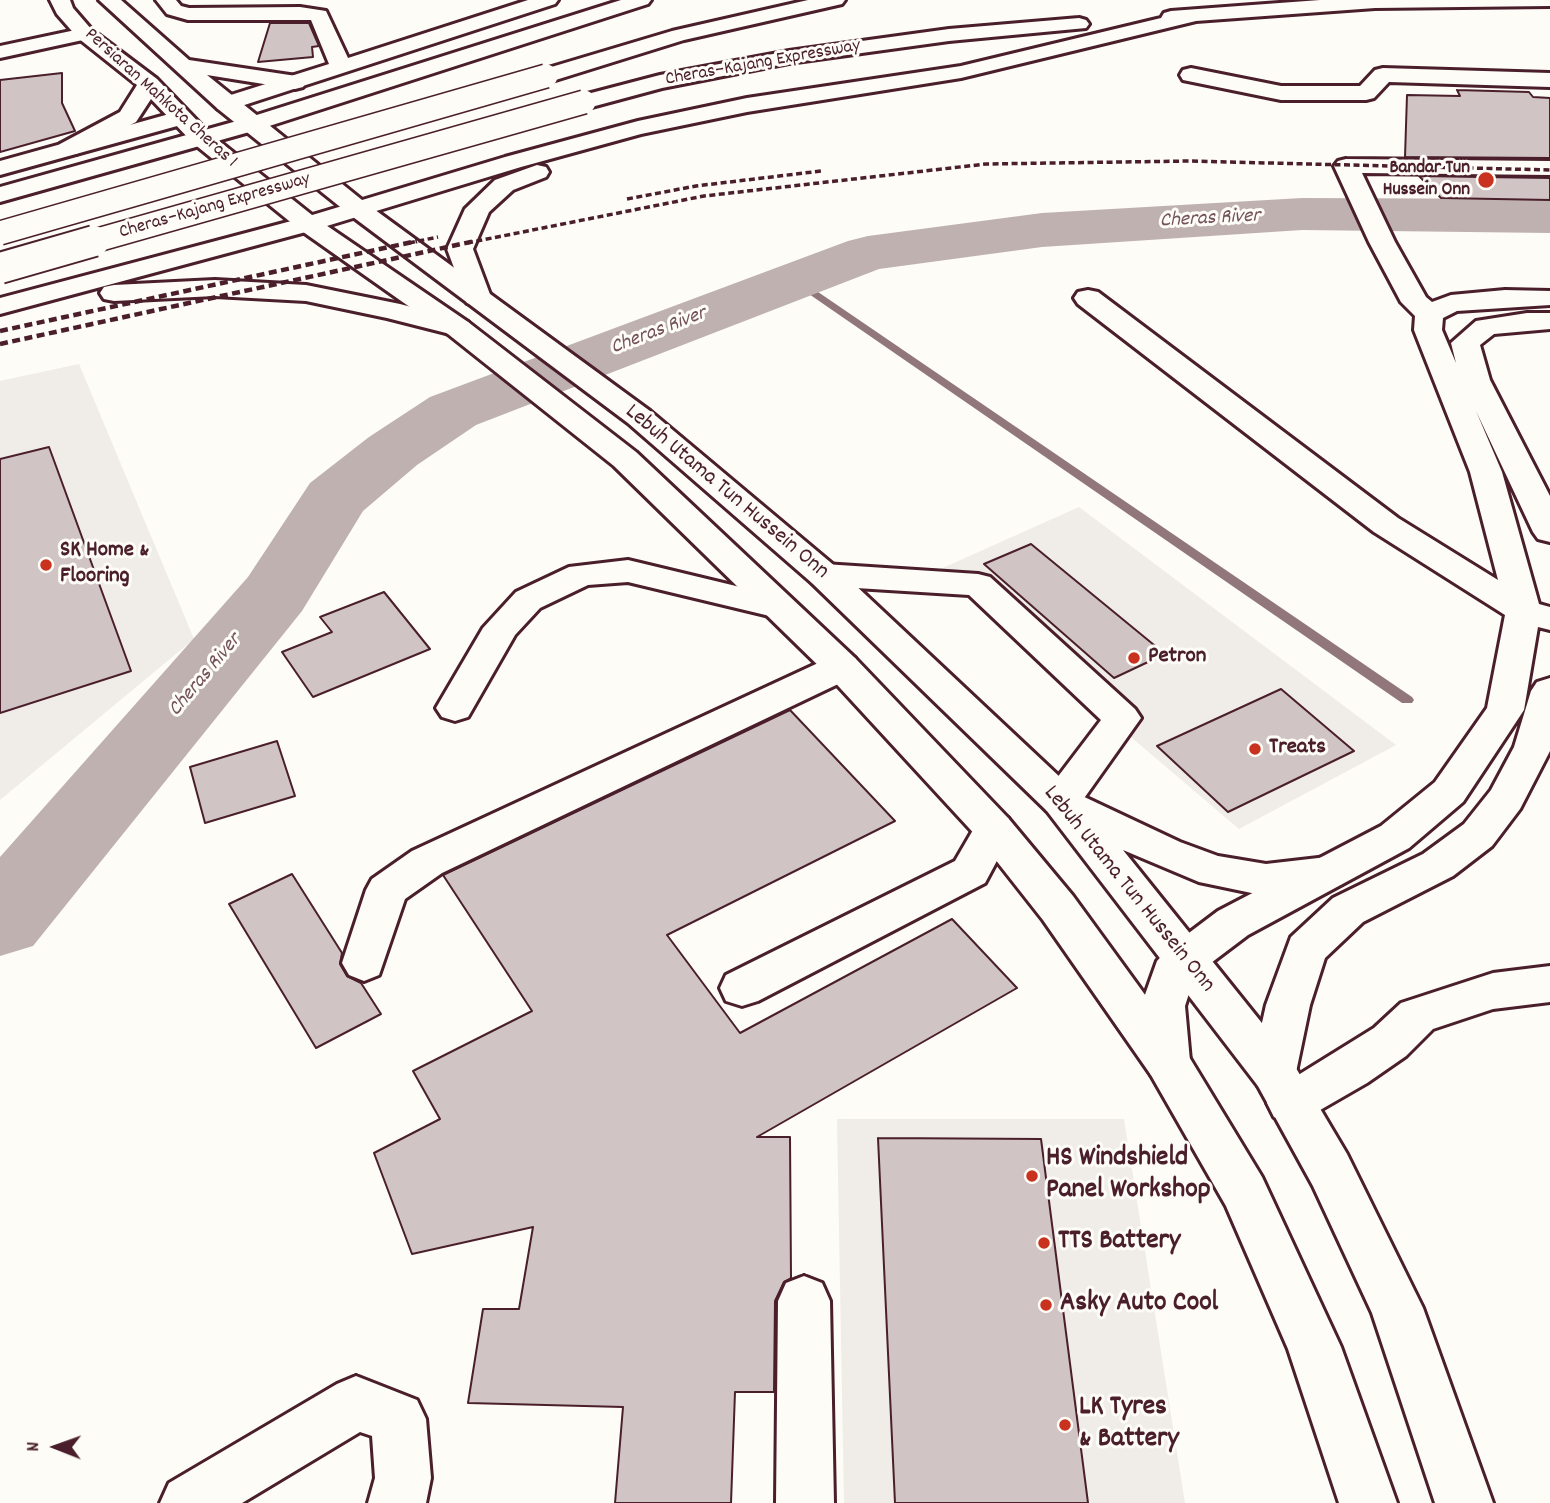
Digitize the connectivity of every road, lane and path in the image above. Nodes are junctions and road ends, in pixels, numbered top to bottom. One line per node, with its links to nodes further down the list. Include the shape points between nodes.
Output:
1 (109, 0): 13 (main road, Persiaran Mahkota Cheras 1)
2 (166, 0): 9 (main road, via 174,10 188,14)
3 (258, 0): 9 (main road)
4 (548, 0): 14 (main road)
5 (642, 0): 21 (main road)
6 (835, 0): 32 (main road, Cheras–Kajang Expressway, bridge, via 679,36)
7 (1550, 0): 10 (main road, Cheras–Kajang Expressway, via 1375,2)
8 (60, 3): 11 (main road, Persiaran Mahkota Cheras 1)
9 (241, 15): 14 (main road, via 319,15)
10 (1197, 15): 22 (main road, via 961,72 747,105); 33 (main road, Cheras–Kajang Expressway, bridge, via 950,35 789,57 660,82)
11 (85, 34): 12 (main road); 18 (main road, Persiaran Mahkota Cheras 1)
12 (0, 52)
13 (182, 65): 17 (main road); 19 (main road, Persiaran Mahkota Cheras 1)
14 (341, 67): 17 (main road)
15 (1191, 75): 16 (main road, via 1281,93 1366,93 1383,75)
16 (1550, 80)
17 (295, 82): 19 (main road)
18 (149, 84): 20 (main road, Persiaran Mahkota Cheras 1); 24 (main road, via 128,117)
19 (226, 104): 21 (main road, Persiaran Mahkota Cheras 1)
20 (180, 118): 23 (main road, Persiaran Mahkota Cheras 1); 24 (main road)
21 (252, 124): 23 (main road); 30 (main road, Persiaran Mahkota Cheras 1)
22 (638, 128): 30 (main road); 35 (main road, via 504,186 478,209 460,249)
23 (201, 138): 28 (main road); 31 (main road, Persiaran Mahkota Cheras 1)
24 (68, 149): 25 (main road)
25 (0, 168)
26 (1550, 168): 29 (main road, via 1346,166)
27 (1550, 188): 29 (main road)
28 (0, 195)
29 (1359, 195): 39 (main road, via 1415,302)
30 (358, 209): 31 (main road); 35 (main road, Persiaran Mahkota Cheras 1)
31 (308, 224): 34 (main road); 41 (main road, Persiaran Mahkota Cheras 1)
32 (0, 233)
33 (0, 268)
34 (52, 293): 38 (main road); 41 (main road, via 215,288 306,293)
35 (477, 297): 42 (main road, Persiaran Mahkota Cheras 1)
36 (1088, 298): 49 (main road, via 1386,525)
37 (1550, 298): 39 (main road, via 1451,303)
38 (0, 306)
39 (1429, 314): 44 (main road, via 1428,330)
40 (1550, 321): 45 (main road, via 1486,327 1465,343 1475,380)
41 (458, 328): 43 (main road, Persiaran Mahkota Cheras 1)
42 (541, 344): 47 (main road, Lebuh Utama Tun Hussein Onn, via 639,417)
43 (506, 364): 48 (main road, Lebuh Utama Tun Hussein Onn, via 625,459)
44 (1486, 472): 45 (main road); 49 (main road)
45 (1537, 472): 46 (main road)
46 (1550, 532)
47 (824, 575): 53 (main road, Lebuh Utama Tun Hussein Onn); 53 (main road, via 978,584 1122,718)
48 (778, 607): 50 (main road, Lebuh Utama Tun Hussein Onn); 52 (main road, via 628,571 581,575 528,600 519,609 501,628)
49 (1536, 615): 55 (main road, via 1505,710 1449,792 1395,837)
50 (842, 667): 54 (main road, Lebuh Utama Tun Hussein Onn); 57 (main road, via 428,862 387,890)
51 (1550, 691): 61 (main road, via 1533,747 1506,800 1478,835 1438,864 1348,910 1307,950 1288,1005)
52 (455, 708)
53 (1061, 802): 55 (main road, via 1165,853 1214,871 1266,880); 56 (main road, Lebuh Utama Tun Hussein Onn)
54 (994, 829): 59 (main road, via 970,872); 60 (main road, Lebuh Utama Tun Hussein Onn, via 1058,908)
55 (1327, 873): 56 (main road, via 1233,923)
56 (1184, 960): 60 (main road, via 1173,974 1163,1006); 61 (main road, Lebuh Utama Tun Hussein Onn)
57 (364, 963)
58 (1550, 984): 61 (main road, via 1493,990 1417,1016 1351,1069)
59 (742, 988)
60 (1167, 1061): 66 (main road, Lebuh Utama Tun Hussein Onn, via 1250,1205 1314,1347)
61 (1282, 1087): 67 (main road, Lebuh Utama Tun Hussein Onn, via 1330,1170 1397,1308)
62 (804, 1301): 65 (main road)
63 (189, 1503): 64 (main road, via 356,1404 398,1419 403,1478)
64 (397, 1503)
65 (806, 1503)
66 (1368, 1503)
67 (1464, 1503)

